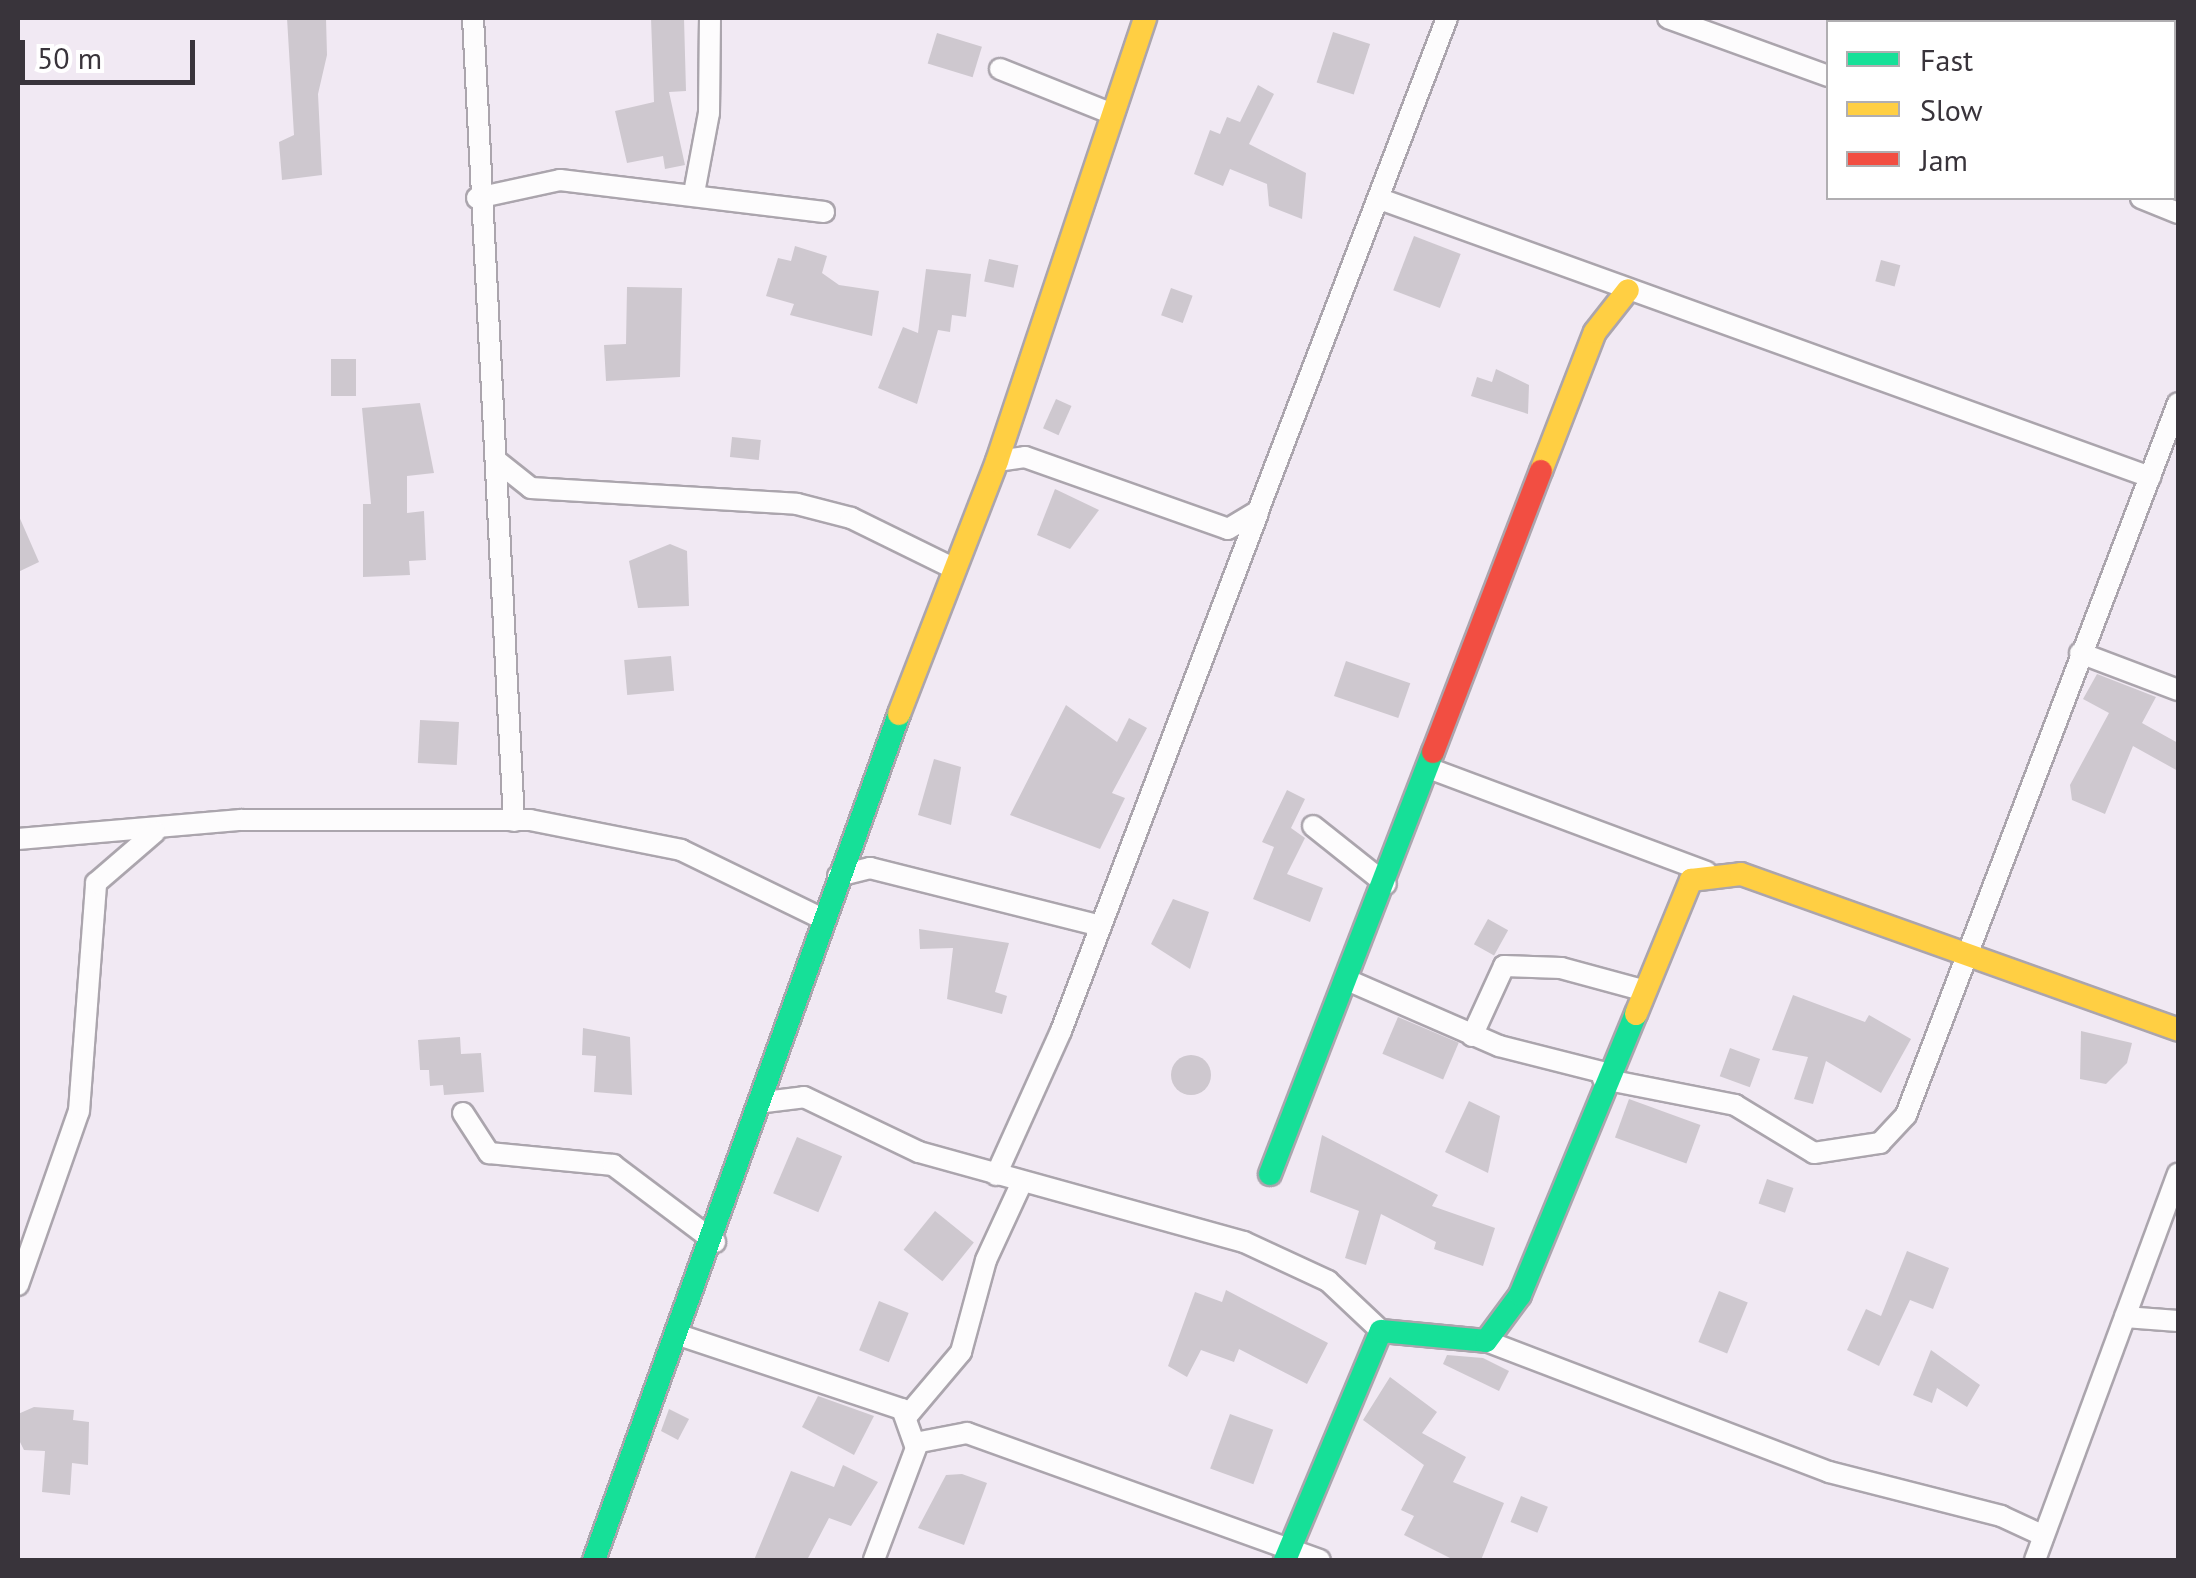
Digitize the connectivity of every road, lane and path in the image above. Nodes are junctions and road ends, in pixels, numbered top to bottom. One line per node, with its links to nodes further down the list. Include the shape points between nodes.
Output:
1 (472, 18): 10 (street)
2 (710, 18): 9 (street, via 710,113)
3 (1145, 18): 8 (street)
4 (1447, 18): 11 (street)
5 (1668, 18): 7 (street)
6 (1000, 69): 8 (street)
7 (1826, 75)
8 (1110, 113): 18 (street)
9 (694, 193): 10 (street, via 560,180); 13 (street)
10 (477, 198): 17 (street)
11 (1380, 199): 15 (street); 20 (street)
12 (2146, 200): 14 (street)
13 (824, 212)
14 (2178, 213)
15 (1628, 290): 19 (street); 24 (street, via 1595,332)
16 (2178, 403): 19 (street)
17 (497, 460): 21 (street, via 532,488 797,504 851,518); 25 (street)
18 (997, 462): 20 (street, via 1026,456 1228,529); 21 (street)
19 (2150, 477): 22 (street)
20 (1258, 511): 33 (street)
21 (955, 569): 30 (street)
22 (2080, 654): 23 (street); 34 (street)
23 (2178, 690)
24 (1432, 770): 29 (street); 31 (street)
25 (514, 821): 27 (street); 32 (street, via 681,850)
26 (1313, 826): 31 (street)
27 (158, 829): 28 (street); 47 (street, via 96,883 80,1111)
28 (18, 839)
29 (1706, 872): 34 (street, via 1741,874); 36 (street, via 1681,894)
30 (838, 876): 32 (street); 33 (street, via 870,868)
31 (1386, 884): 35 (street)
32 (821, 918): 40 (street)
33 (1102, 926): 44 (street)
34 (1966, 950): 37 (street); 39 (street, via 1906,1115 1880,1143 1814,1153 1735,1106)
35 (1346, 980): 38 (street); 42 (street)
36 (1642, 990): 38 (street, via 1561,968 1504,966); 39 (street)
37 (2178, 1030)
38 (1472, 1036): 39 (street)
39 (1604, 1076): 53 (street, via 1528,1278)
40 (765, 1102): 44 (street, via 804,1097 919,1152); 46 (street)
41 (462, 1112): 46 (street, via 489,1153 613,1165)
42 (1270, 1174)
43 (2178, 1174): 49 (street)
44 (996, 1175): 45 (street)
45 (1022, 1182): 51 (street, via 1244,1242 1328,1282); 54 (street, via 986,1260 961,1352)
46 (716, 1242): 52 (street)
47 (21, 1253): 48 (street)
48 (18, 1285)
49 (2125, 1317): 50 (street); 56 (street)
50 (2178, 1321)
51 (1382, 1331): 53 (street); 57 (street)
52 (682, 1336): 54 (street); 58 (street)
53 (1486, 1341): 56 (street, via 1829,1472 2001,1516)
54 (907, 1416): 55 (street)
55 (916, 1443): 57 (street, via 966,1433); 59 (street)
56 (2044, 1536): 61 (street)
57 (1286, 1555): 60 (street)
58 (594, 1560)
59 (874, 1560)
60 (1320, 1560)
61 (2034, 1560)

